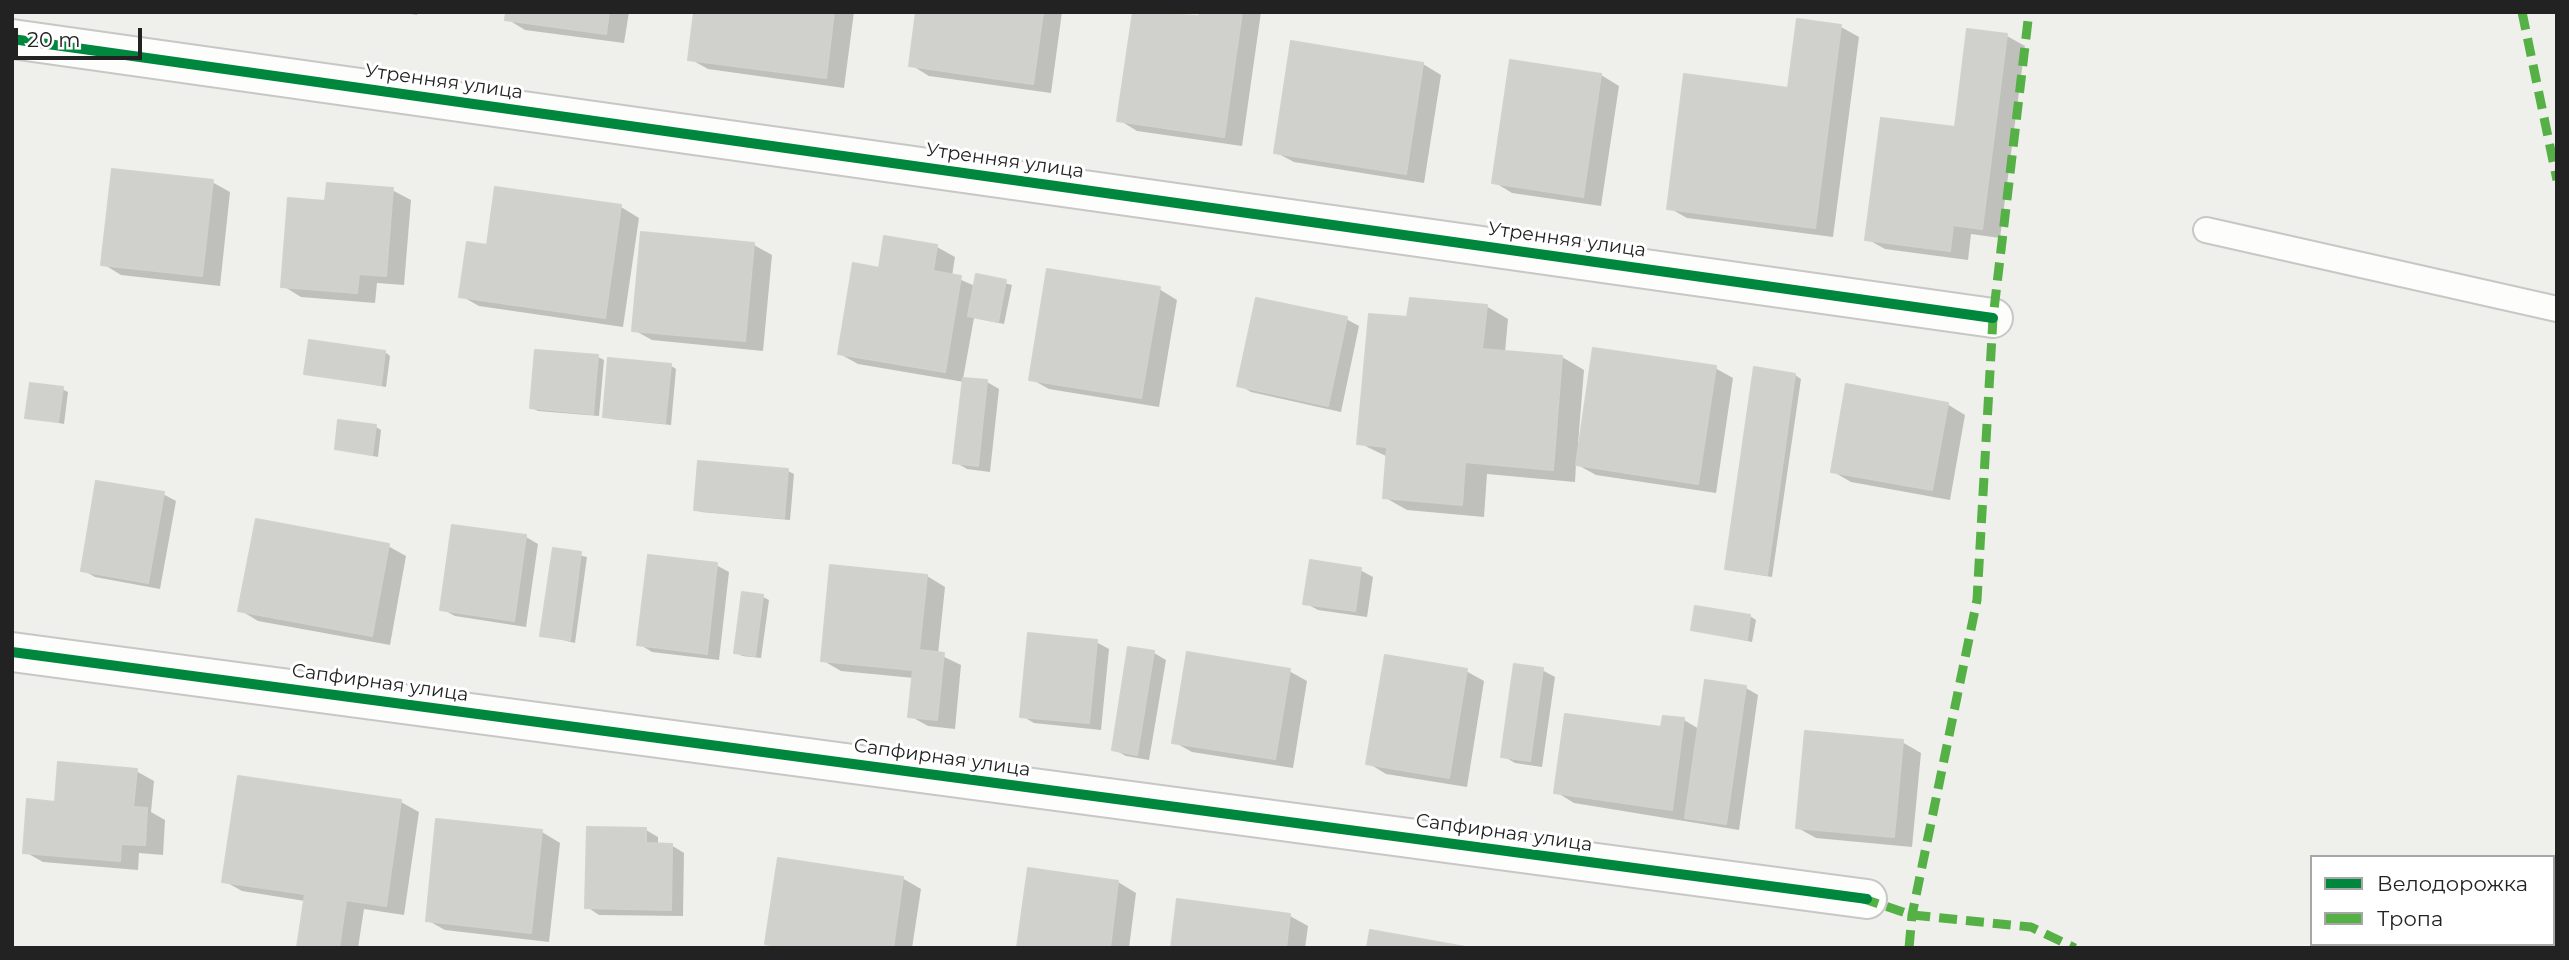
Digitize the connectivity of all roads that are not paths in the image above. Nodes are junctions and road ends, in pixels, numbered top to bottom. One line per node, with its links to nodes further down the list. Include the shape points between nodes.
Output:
1 (12, 39): 4 (street, Утренняя улица)
2 (2206, 230): 3 (lane)
3 (2557, 309)
4 (1993, 318)
5 (12, 652): 6 (street, Сапфирная улица)
6 (1867, 899)

